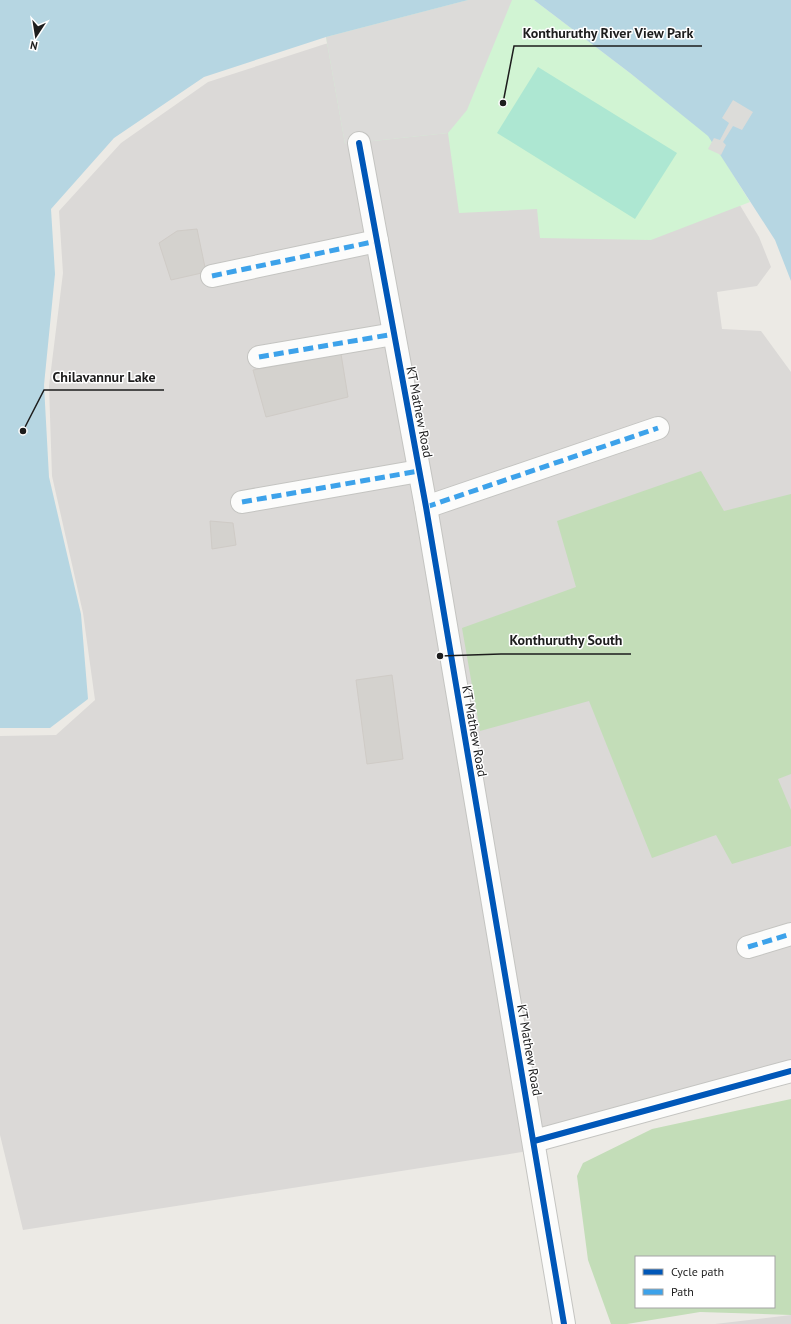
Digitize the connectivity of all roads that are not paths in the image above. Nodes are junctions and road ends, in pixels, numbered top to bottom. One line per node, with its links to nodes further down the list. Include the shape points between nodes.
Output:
1 (359, 143): 2 (street, KT Mathew Road)
2 (377, 241): 3 (street); 4 (street, KT Mathew Road)
3 (212, 276)
4 (394, 334): 5 (street); 7 (street, KT Mathew Road)
5 (259, 357)
6 (658, 428): 9 (street)
7 (420, 471): 8 (street); 9 (street, KT Mathew Road)
8 (242, 502)
9 (426, 507): 13 (street, KT Mathew Road)
10 (791, 934): 11 (street)
11 (748, 947)
12 (791, 1071): 13 (street)
13 (534, 1141): 14 (street, KT Mathew Road)
14 (564, 1324)

